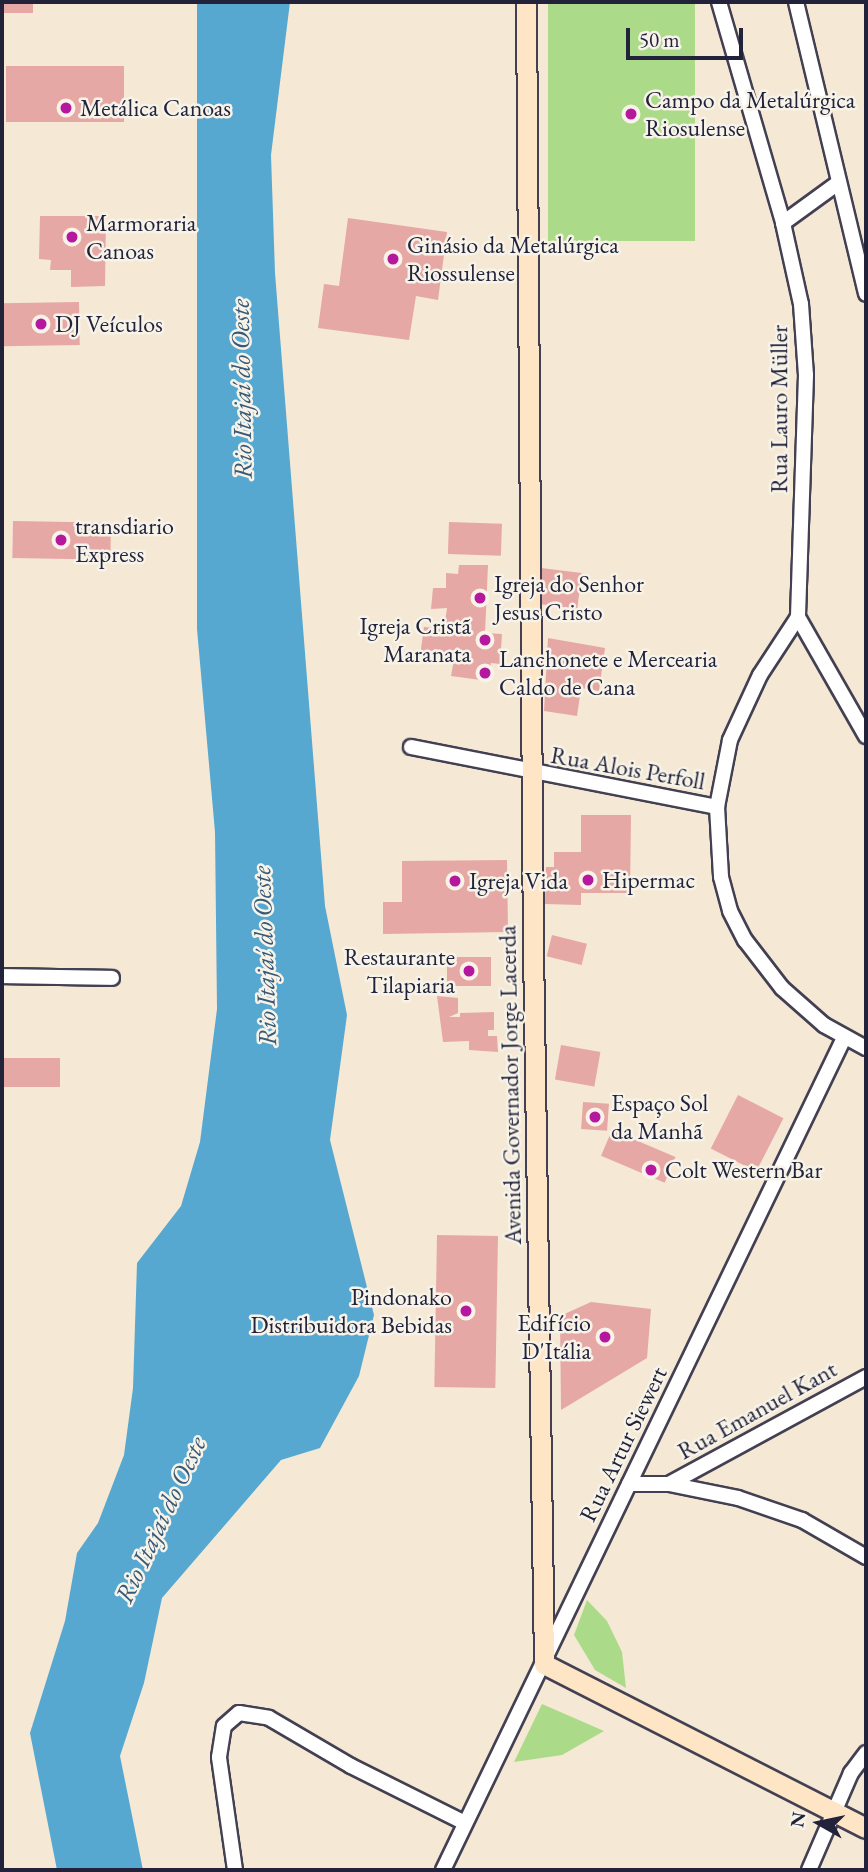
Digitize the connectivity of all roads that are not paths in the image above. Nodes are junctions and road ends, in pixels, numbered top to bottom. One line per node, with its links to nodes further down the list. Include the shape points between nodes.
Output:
1 (526, 2): 10 (main road, Avenida Governador Jorge Lacerda)
2 (719, 2): 5 (street, Rua Lauro Müller)
3 (796, 2): 4 (street)
4 (838, 183): 5 (street); 6 (street)
5 (783, 223): 7 (street, Rua Lauro Müller, via 805,340)
6 (866, 294)
7 (798, 617): 8 (street); 11 (street, via 741,711)
8 (866, 736)
9 (411, 747): 10 (street, Rua Alois Perfoll)
10 (531, 773): 11 (street, Rua Alois Perfoll); 20 (main road, Avenida Governador Jorge Lacerda)
11 (716, 807): 14 (street, via 721,877 730,911 745,940 782,988)
12 (2, 976): 13 (street)
13 (112, 978)
14 (844, 1038): 15 (street); 17 (street, Rua Artur Siewert)
15 (866, 1048)
16 (866, 1377): 18 (street, Rua Emanuel Kant)
17 (629, 1484): 18 (street); 20 (street, Rua Artur Siewert)
18 (669, 1484): 19 (street, via 738,1498 802,1520)
19 (866, 1557)
20 (544, 1664): 22 (main road); 23 (street, Rua Artur Siewert)
21 (866, 1753): 22 (street, via 851,1773)
22 (836, 1814): 24 (main road); 27 (street)
23 (465, 1823): 25 (street, via 351,1766 269,1718 239,1713 224,1726 219,1757); 26 (street, Rua Artur Siewert)
24 (866, 1828)
25 (235, 1870)
26 (443, 1870)
27 (809, 1870)

